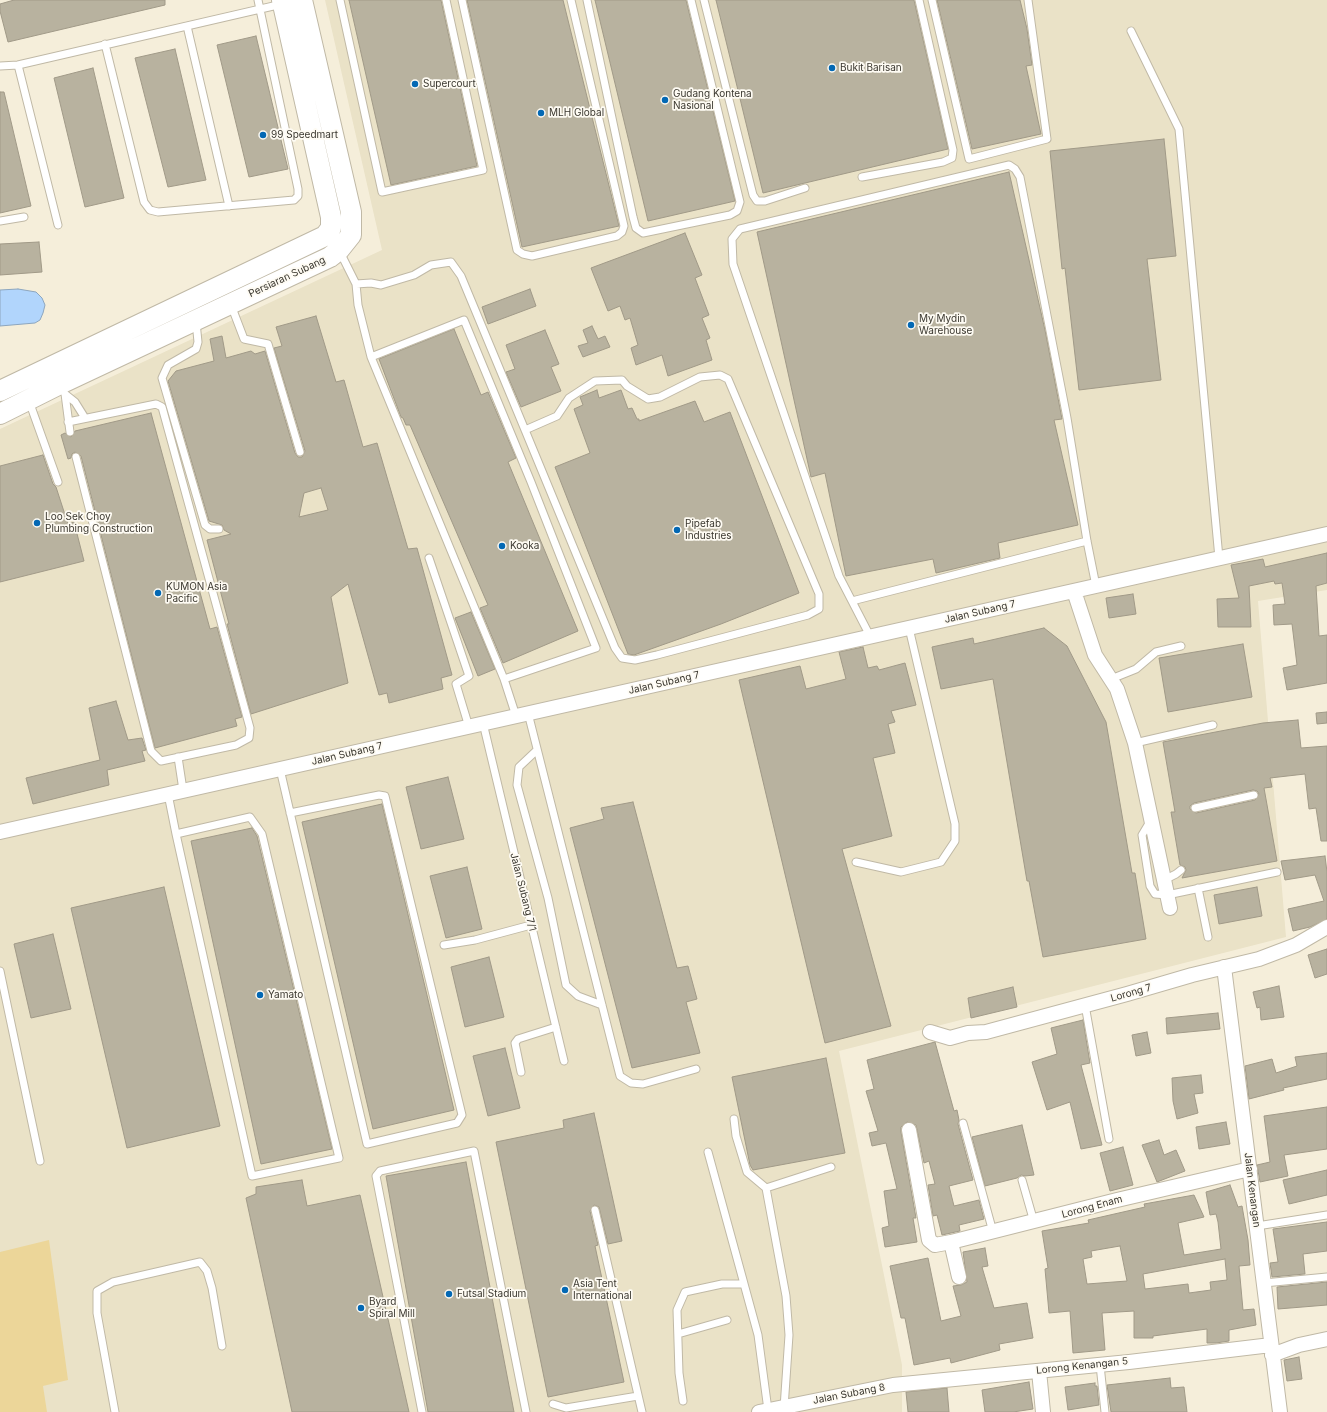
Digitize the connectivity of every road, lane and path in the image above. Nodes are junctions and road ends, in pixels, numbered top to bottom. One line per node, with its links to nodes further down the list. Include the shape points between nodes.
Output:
1 (258, 0): 13 (lane)
2 (340, 0): 3 (lane, via 382,192 483,170)
3 (446, 0)
4 (462, 0): 5 (lane, via 517,250 532,256 617,236 624,226)
5 (571, 0)
6 (587, 0): 7 (lane, via 633,217 636,228 643,233 730,215 737,211 740,202)
7 (691, 0)
8 (704, 0): 20 (lane, via 753,195 757,201 765,201)
9 (919, 0): 19 (lane, via 954,150 952,158 943,162)
10 (932, 0): 11 (lane, via 969,159 1047,139)
11 (1028, 0)
12 (289, 1): 13 (lane); 25 (street, Persiaran Subang, via 351,212 351,235); 30 (street, Persiaran Subang, via 331,217 331,228 325,236)
13 (260, 9): 14 (lane); 21 (lane, via 298,196 294,200)
14 (187, 26): 16 (lane); 21 (lane)
15 (1131, 31): 45 (lane, via 1179,129)
16 (106, 44): 17 (lane); 21 (lane, via 146,206 158,212)
17 (18, 65): 18 (lane); 24 (lane)
18 (0, 66)
19 (862, 177)
20 (805, 188)
21 (229, 206)
22 (24, 217): 23 (lane)
23 (0, 221)
24 (58, 224)
25 (339, 250): 26 (lane); 27 (street, Persiaran Subang, via 330,257)
26 (356, 284): 29 (lane, via 358,305); 36 (lane, via 381,285 414,276 431,265 451,262 461,276)
27 (230, 303): 28 (street, Persiaran Subang); 38 (lane, via 244,339 268,344)
28 (196, 320): 30 (street, Persiaran Subang); 41 (lane, via 196,348 168,365 162,378 205,525 210,530)
29 (371, 357): 53 (lane); 53 (lane, via 464,320 532,482 596,648)
30 (57, 379): 31 (street, Persiaran Subang); 34 (lane, via 80,407); 35 (lane)
31 (25, 390): 32 (street, Persiaran Subang); 33 (street, Persiaran Subang); 40 (lane)
32 (0, 391)
33 (0, 414)
34 (85, 418): 35 (lane); 60 (lane, via 156,404 162,407 250,728 249,738 236,745)
35 (68, 422): 37 (lane)
36 (524, 430): 36 (lane, via 615,648 622,658 635,660 657,655 808,615 819,609 819,594 728,379 720,375 700,378 660,397 648,399 622,380 595,381 568,398 557,416)
37 (70, 432)
38 (300, 452)
39 (76, 457): 60 (lane, via 151,751 161,761)
40 (58, 482)
41 (218, 529)
42 (1327, 534): 45 (street, Jalan Subang 7)
43 (1087, 541): 46 (lane); 48 (lane); 48 (lane, via 1067,418 1020,177 1016,169 1009,164 740,229 732,239 733,264 839,576)
44 (429, 558): 57 (lane, via 469,676 456,684)
45 (1219, 558): 46 (street, Jalan Subang 7)
46 (1096, 586): 47 (street, Jalan Subang 7)
47 (1074, 591): 49 (street, Jalan Subang 7); 52 (street, via 1096,655)
48 (852, 601): 50 (lane)
49 (909, 628): 50 (street, Jalan Subang 7); 70 (lane, via 955,824 955,841 941,862 901,872)
50 (870, 636): 54 (street, Jalan Subang 7)
51 (1181, 646): 52 (lane, via 1156,652 1136,669)
52 (1111, 679): 58 (street)
53 (504, 680): 54 (lane)
54 (522, 715): 55 (street, Jalan Subang 7); 59 (lane)
55 (483, 723): 57 (street, Jalan Subang 7); 76 (lane, Jalan Subang 7/1)
56 (1213, 725): 58 (lane)
57 (469, 727): 61 (street, Jalan Subang 7)
58 (1135, 743): 67 (street)
59 (537, 750): 82 (lane); 82 (lane, via 519,767 517,785 548,898 566,985 578,996)
60 (178, 757): 62 (lane)
61 (280, 769): 62 (street, Jalan Subang 7); 66 (lane)
62 (183, 790): 63 (street, Jalan Subang 7)
63 (168, 794): 68 (street, Jalan Subang 7); 69 (lane)
64 (1254, 795): 65 (lane)
65 (1195, 808)
66 (290, 812): 66 (lane, via 385,796 462,1115 457,1122 367,1144)
67 (1151, 820): 73 (street); 75 (lane, via 1142,835 1150,886 1155,894)
68 (0, 832)
69 (176, 834): 69 (lane, via 250,817 262,834 339,1158 252,1176)
70 (856, 862)
71 (1181, 870): 73 (lane)
72 (1277, 872): 74 (lane)
73 (1164, 880): 75 (street)
74 (1198, 888): 75 (lane); 78 (lane)
75 (1168, 902)
76 (531, 925): 79 (lane, via 475,940); 84 (lane, Jalan Subang 7/1)
77 (1327, 928): 80 (street, Lorong 7, via 1278,953)
78 (1208, 937)
79 (444, 945)
80 (1224, 967): 83 (street, Lorong 7); 96 (street, Jalan Kenangan)
81 (0, 971): 94 (lane)
82 (602, 1005): 87 (lane, via 620,1076 631,1083 643,1084)
83 (1086, 1005): 85 (street, Lorong 7, via 986,1032 950,1038); 92 (lane)
84 (556, 1027): 86 (lane, Jalan Subang 7/1); 88 (lane, via 518,1039 515,1043)
85 (930, 1032)
86 (564, 1061)
87 (696, 1069)
88 (521, 1072)
89 (734, 1119): 98 (lane, via 736,1136 747,1172)
90 (963, 1123): 103 (lane)
91 (908, 1130): 104 (street, Lorong Enam, via 929,1240 935,1245)
92 (1109, 1139)
93 (708, 1152): 107 (lane)
94 (40, 1162)
95 (831, 1167): 98 (lane)
96 (1250, 1169): 101 (street, Lorong Enam); 102 (street, Jalan Kenangan)
97 (1022, 1180): 101 (lane)
98 (766, 1188): 120 (lane, via 786,1296 789,1336)
99 (595, 1210): 117 (lane)
100 (1327, 1215): 102 (lane)
101 (1034, 1222): 103 (street, Lorong Enam)
102 (1257, 1226): 108 (street, Jalan Kenangan)
103 (993, 1232): 104 (street, Lorong Enam)
104 (951, 1242): 105 (street)
105 (959, 1277)
106 (1327, 1278): 108 (lane)
107 (744, 1284): 110 (lane, via 722,1284 685,1292 677,1310); 121 (lane, via 758,1335)
108 (1264, 1284): 113 (street, Jalan Kenangan)
109 (727, 1320): 110 (lane)
110 (678, 1334): 118 (lane)
111 (1327, 1339): 113 (street, Lorong Kenangan 5)
112 (222, 1346): 122 (lane, via 212,1288 207,1271 200,1262 113,1282 97,1291 97,1313)
113 (1271, 1350): 114 (street, Lorong Kenangan 5); 128 (street, Jalan Kenangan)
114 (1100, 1365): 115 (street, Lorong Kenangan 5); 127 (lane)
115 (1039, 1371): 116 (street, Lorong Kenangan 5); 126 (street)
116 (893, 1385): 120 (street, Jalan Subang 8)
117 (638, 1396): 119 (lane, via 566,1408); 125 (lane)
118 (683, 1401)
119 (553, 1404)
120 (785, 1409): 121 (street, Jalan Subang 8)
121 (763, 1411)
122 (115, 1412)
123 (422, 1412): 124 (lane, via 376,1176 380,1171 474,1151)
124 (526, 1412)
125 (642, 1412)
126 (1043, 1412)
127 (1105, 1412)
128 (1280, 1412)

